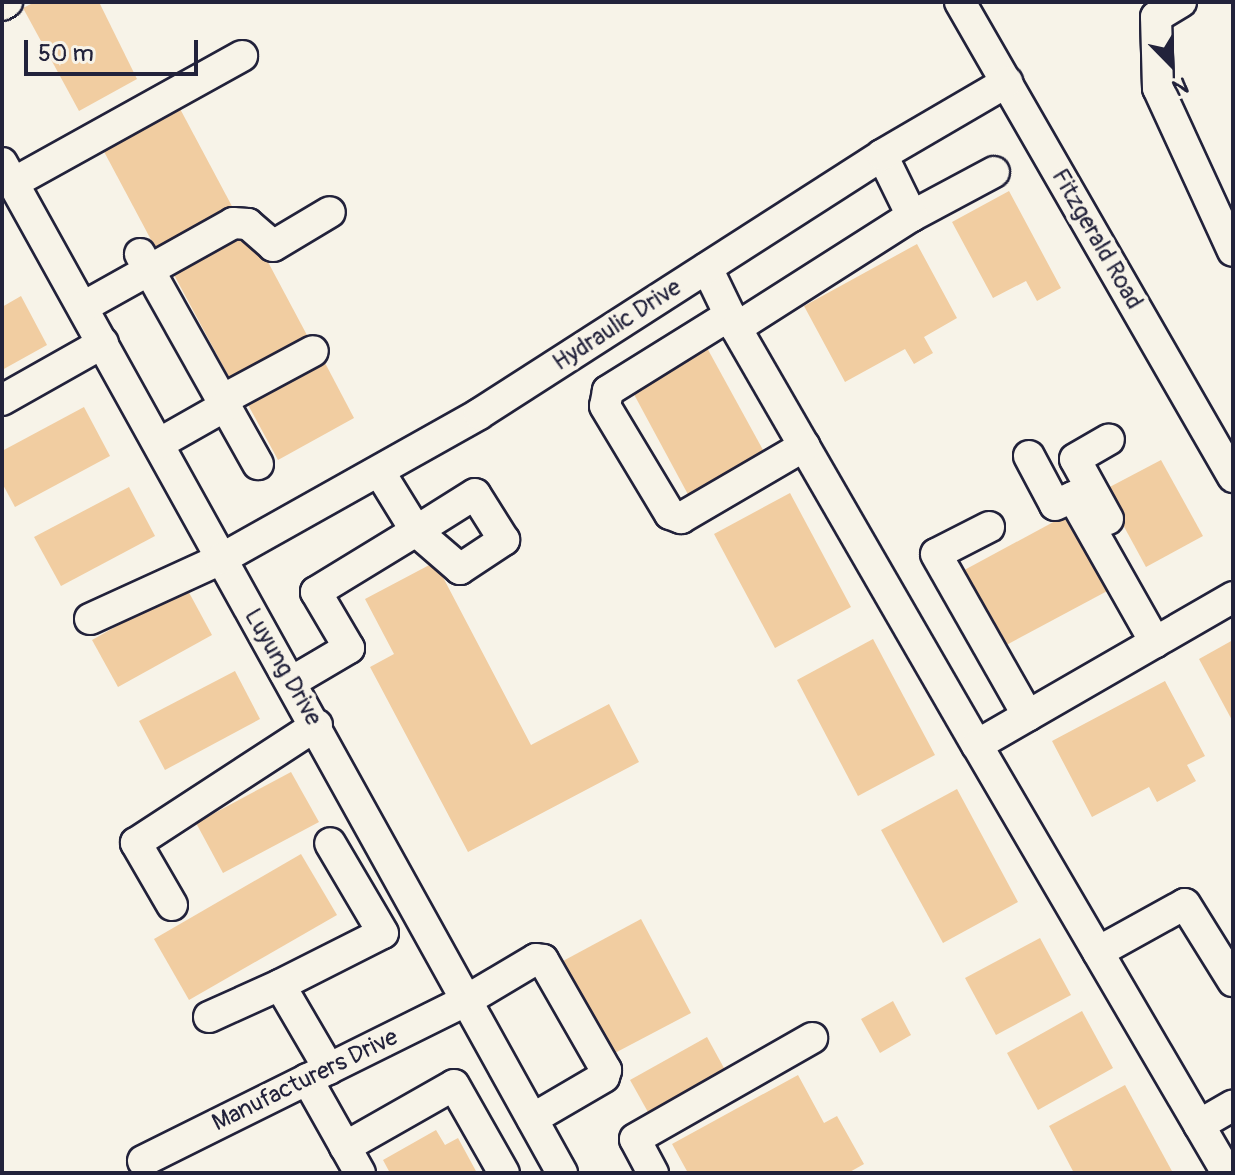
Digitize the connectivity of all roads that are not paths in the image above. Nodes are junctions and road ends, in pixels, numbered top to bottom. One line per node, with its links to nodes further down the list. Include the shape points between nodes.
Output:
1 (960, 2): 4 (street, Fitzgerald Road)
2 (1181, 2): 10 (street, via 1156,17 1158,88)
3 (242, 56): 7 (street)
4 (1007, 82): 5 (street, Hydraulic Drive); 26 (street, Fitzgerald Road)
5 (882, 155): 9 (street); 12 (street, Hydraulic Drive)
6 (994, 172): 9 (street)
7 (8, 173): 13 (street, Luyung Drive)
8 (330, 212): 11 (street, via 273,246 248,224 233,223)
9 (912, 216): 14 (street)
10 (1233, 251)
11 (144, 261): 13 (street); 18 (street)
12 (707, 268): 14 (street); 25 (street, Hydraulic Drive, via 479,414)
13 (83, 307): 15 (street, Luyung Drive)
14 (733, 321): 22 (street); 22 (street, via 608,391 605,406 670,514 681,518)
15 (103, 343): 17 (street); 21 (street, Luyung Drive)
16 (313, 351): 18 (street)
17 (8, 396): 19 (street, via 21,410)
18 (224, 403): 21 (street); 24 (street)
19 (2, 422)
20 (1109, 439): 31 (street, via 1075,459)
21 (160, 443): 28 (street, Luyung Drive)
22 (804, 446): 35 (street)
23 (1029, 456): 31 (street, via 1055,505 1073,497)
24 (258, 464)
25 (379, 471): 28 (street, Hydraulic Drive); 32 (street, via 416,531 316,592 349,648)
26 (1233, 477)
27 (989, 527): 33 (street, via 936,554)
28 (221, 559): 30 (street, Hydraulic Drive); 32 (street, Luyung Drive)
29 (1233, 597): 31 (street)
30 (90, 619)
31 (1162, 638): 33 (street)
32 (293, 681): 34 (street, Luyung Drive)
33 (1028, 716): 35 (street)
34 (317, 725): 37 (street, via 136,843); 41 (street, Luyung Drive)
35 (977, 745): 38 (street)
36 (330, 843): 40 (street, via 383,933)
37 (172, 905)
38 (1098, 952): 39 (street, via 1185,904); 47 (street)
39 (1233, 981)
40 (280, 985): 42 (street); 44 (street)
41 (467, 1000): 44 (street, Manufacturers Drive); 46 (street, Luyung Drive); 46 (street, Manufacturers Drive, via 536,959 543,960 606,1070 604,1077)
42 (209, 1017)
43 (812, 1038): 54 (street, via 635,1139)
44 (318, 1074): 48 (street); 49 (street, Manufacturers Drive)
45 (1233, 1105): 47 (street)
46 (532, 1119): 50 (street, Luyung Drive)
47 (1199, 1125): 55 (street)
48 (345, 1147): 51 (street); 52 (street, via 454,1085)
49 (143, 1161)
50 (556, 1163): 53 (street)
51 (360, 1173)
52 (504, 1173)
53 (513, 1173)
54 (653, 1173)
55 (1227, 1173)

